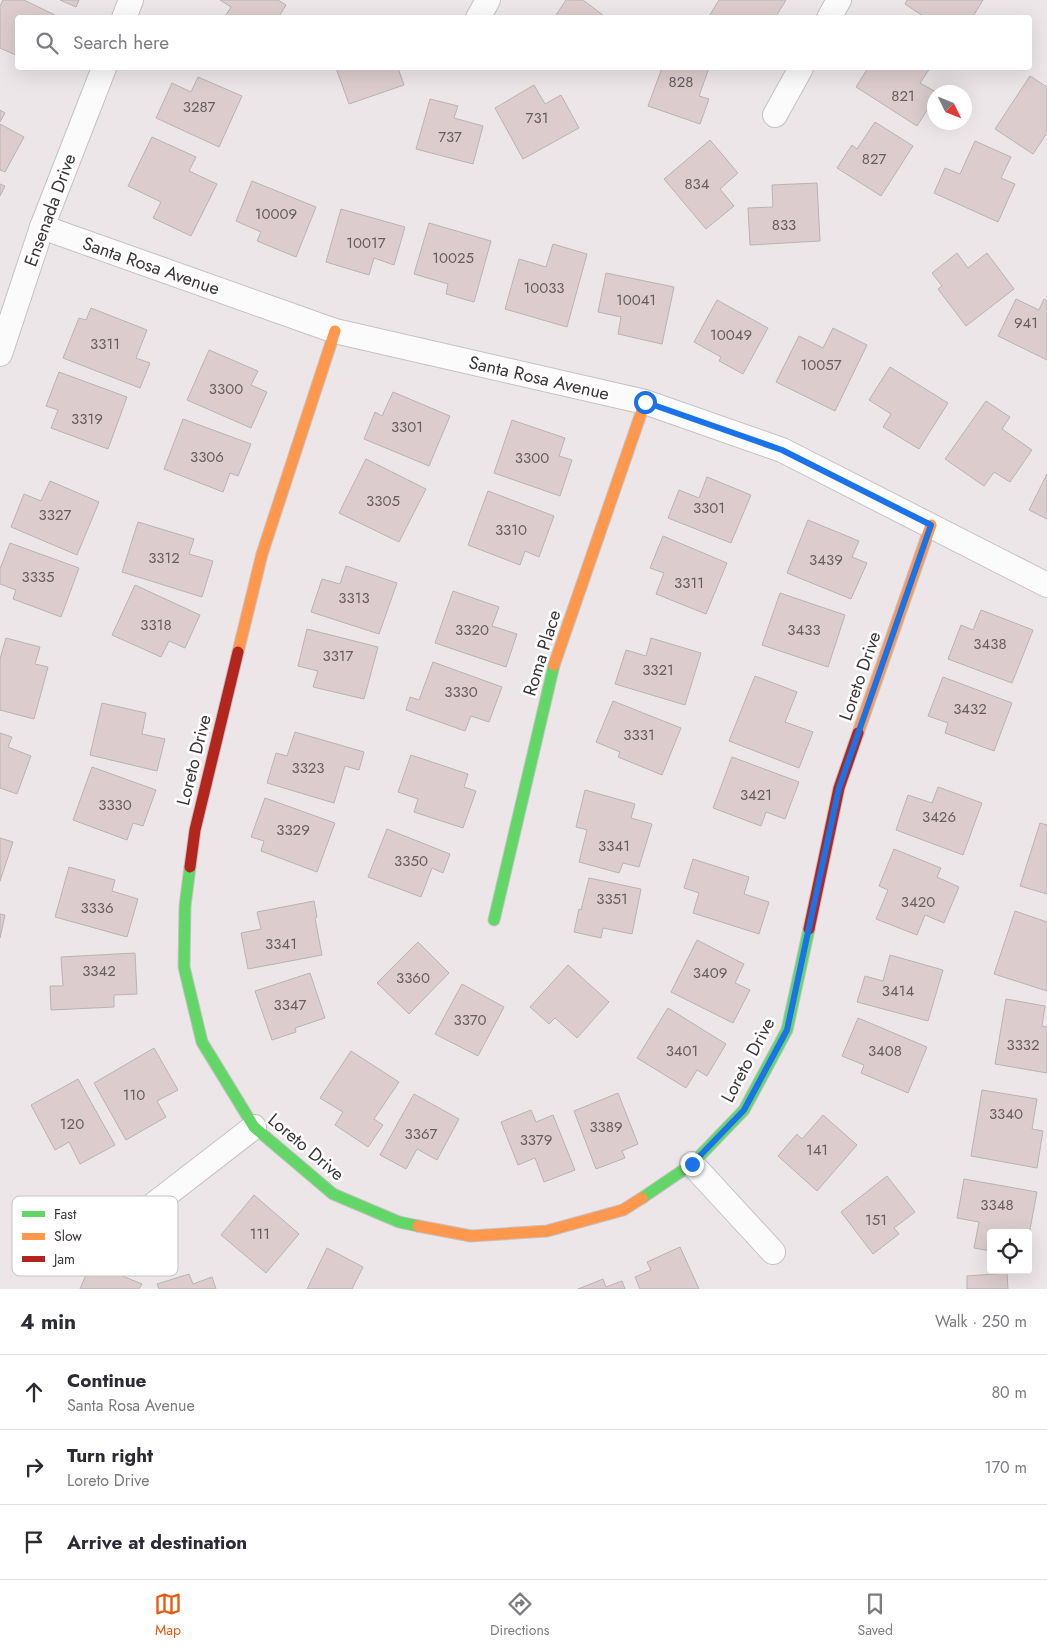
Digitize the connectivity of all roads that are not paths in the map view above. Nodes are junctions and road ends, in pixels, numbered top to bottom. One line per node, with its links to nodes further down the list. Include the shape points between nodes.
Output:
1 (131, 0): 4 (street)
2 (488, 0): 5 (street)
3 (839, 0): 6 (street)
4 (125, 15)
5 (480, 15)
6 (831, 15)
7 (103, 70): 10 (street, Ensenada Drive)
8 (800, 70): 9 (street)
9 (775, 115)
10 (42, 227): 11 (street, Santa Rosa Avenue); 12 (street, Ensenada Drive)
11 (335, 331): 13 (street, Santa Rosa Avenue); 17 (street, Loreto Drive, via 262,554 195,830 185,906 184,967 202,1042)
12 (0, 354)
13 (645, 402): 14 (street, Santa Rosa Avenue, via 782,450); 16 (street, Roma Place, via 555,662)
14 (931, 525): 15 (street, Santa Rosa Avenue); 18 (street, Loreto Drive, via 839,788 787,1030 744,1110)
15 (1047, 585)
16 (494, 920)
17 (254, 1127): 18 (street, Loreto Drive, via 334,1194 399,1222 471,1236 546,1231 622,1210); 19 (street)
18 (692, 1164): 20 (street)
19 (165, 1196)
20 (773, 1252)

